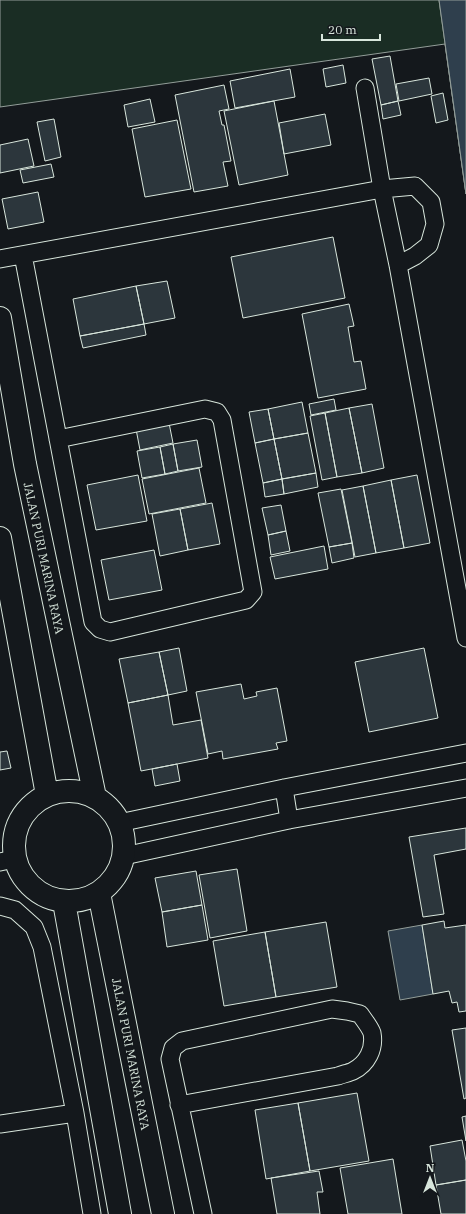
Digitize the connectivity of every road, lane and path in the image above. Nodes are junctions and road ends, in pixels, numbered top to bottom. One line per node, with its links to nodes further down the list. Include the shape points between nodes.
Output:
1 (365, 88): 2 (street)
2 (382, 189): 3 (street); 5 (street); 5 (street, via 415,186 431,202 435,224 429,245)
3 (23, 255): 4 (street); 7 (street)
4 (0, 259)
5 (398, 266): 9 (street)
6 (0, 318): 14 (street, JALAN PURI MARINA RAYA, via 25,464)
7 (58, 439): 7 (street, via 93,622 100,629 110,632 246,600 253,592 222,420 217,412 206,409)
8 (0, 538): 13 (street)
9 (466, 638)
10 (466, 753): 11 (street)
11 (284, 788): 15 (street); 16 (street)
12 (466, 788): 15 (street)
13 (47, 795): 14 (street, via 63,791); 18 (street, via 31,806 19,821)
14 (95, 797): 16 (street, via 109,808)
15 (289, 820): 17 (street)
16 (119, 822): 17 (street, via 124,839)
17 (124, 856): 19 (street, via 111,883)
18 (7, 861): 20 (street, via 32,888 47,898)
19 (99, 893): 20 (street, via 82,900); 27 (street, JALAN PURI MARINA RAYA)
20 (64, 902): 26 (street)
21 (0, 906): 23 (street, via 15,910 34,927 42,947)
22 (179, 1105): 22 (street, via 170,1058 173,1048 182,1041 332,1009 360,1014 371,1032 370,1054 363,1064 353,1071 338,1076); 28 (street)
23 (75, 1113): 24 (street); 25 (street)
24 (0, 1124)
25 (92, 1214)
26 (120, 1214)
27 (163, 1214)
28 (203, 1214)

